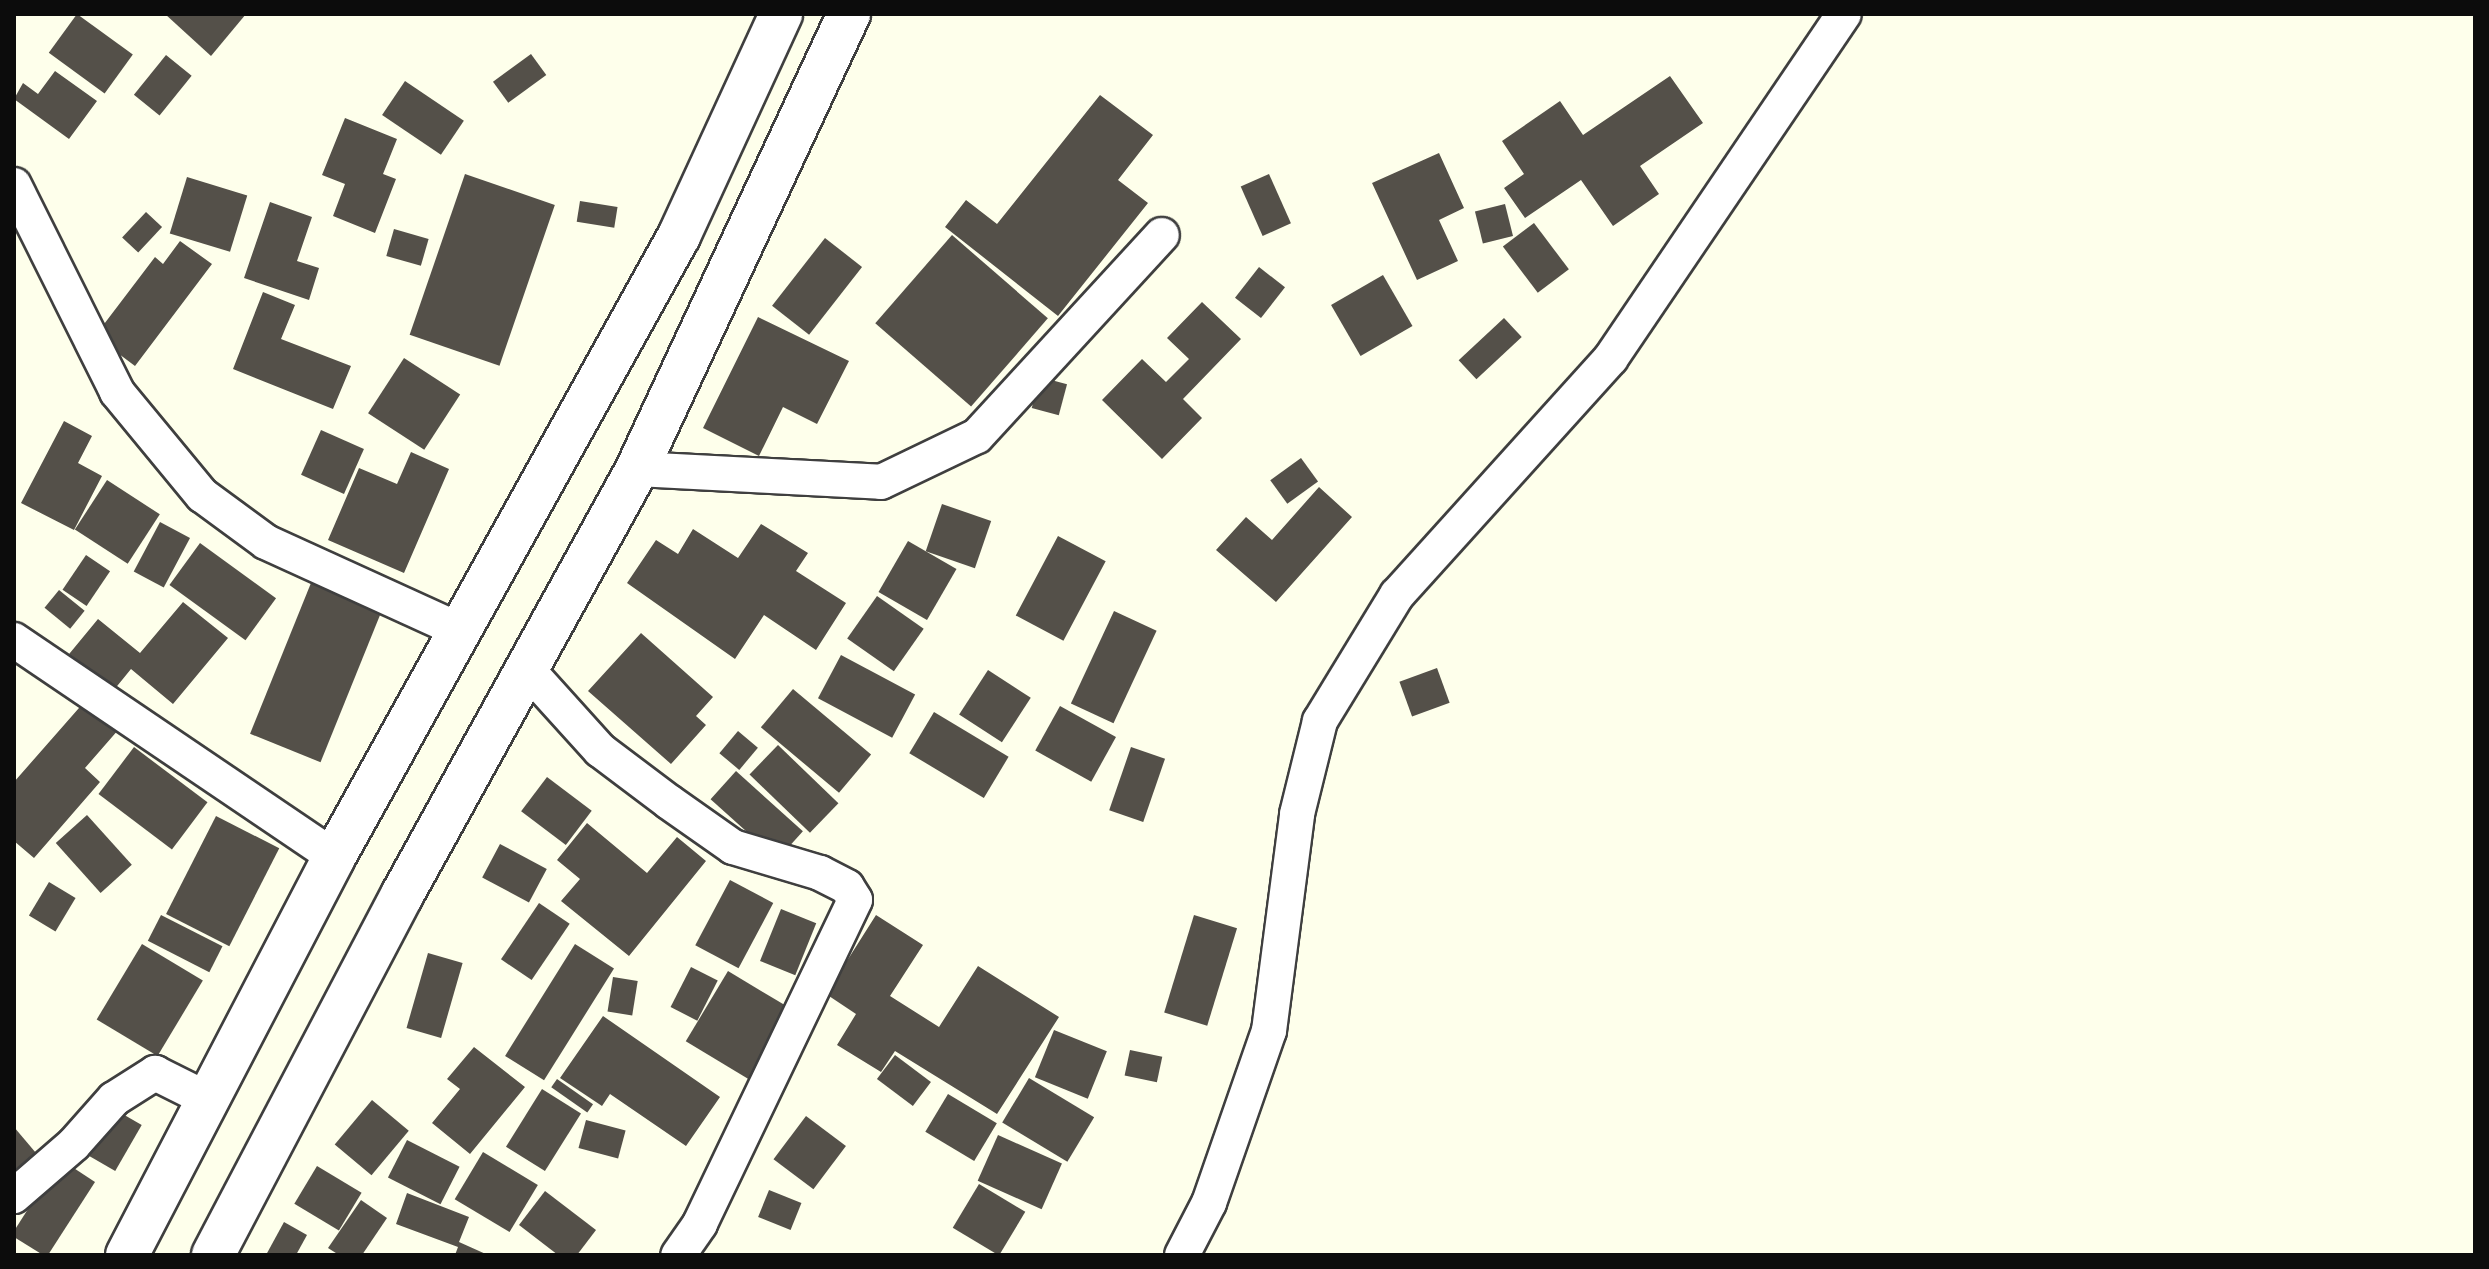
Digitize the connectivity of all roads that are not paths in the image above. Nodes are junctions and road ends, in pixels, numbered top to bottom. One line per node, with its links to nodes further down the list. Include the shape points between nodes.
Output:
1 (1844, 14): 16 (street, via 1611,358 1397,595 1320,721 1297,814 1269,1031 1209,1203)
2 (780, 16): 3 (street); 7 (street, via 679,236)
3 (844, 28): 6 (street)
4 (14, 185): 7 (street, via 117,392 202,495 266,542)
5 (1162, 235): 6 (street, via 977,436 881,482)
6 (637, 469): 9 (street)
7 (459, 630): 10 (street)
8 (14, 640): 10 (street)
9 (525, 667): 13 (street); 15 (street, via 600,750 669,802 733,847 820,873 847,887 855,900 700,1224)
10 (334, 857): 11 (street)
11 (205, 1098): 12 (street, via 155,1073 114,1099 74,1144); 14 (street)
12 (14, 1196)
13 (219, 1252)
14 (127, 1255)
15 (678, 1255)
16 (1182, 1255)

